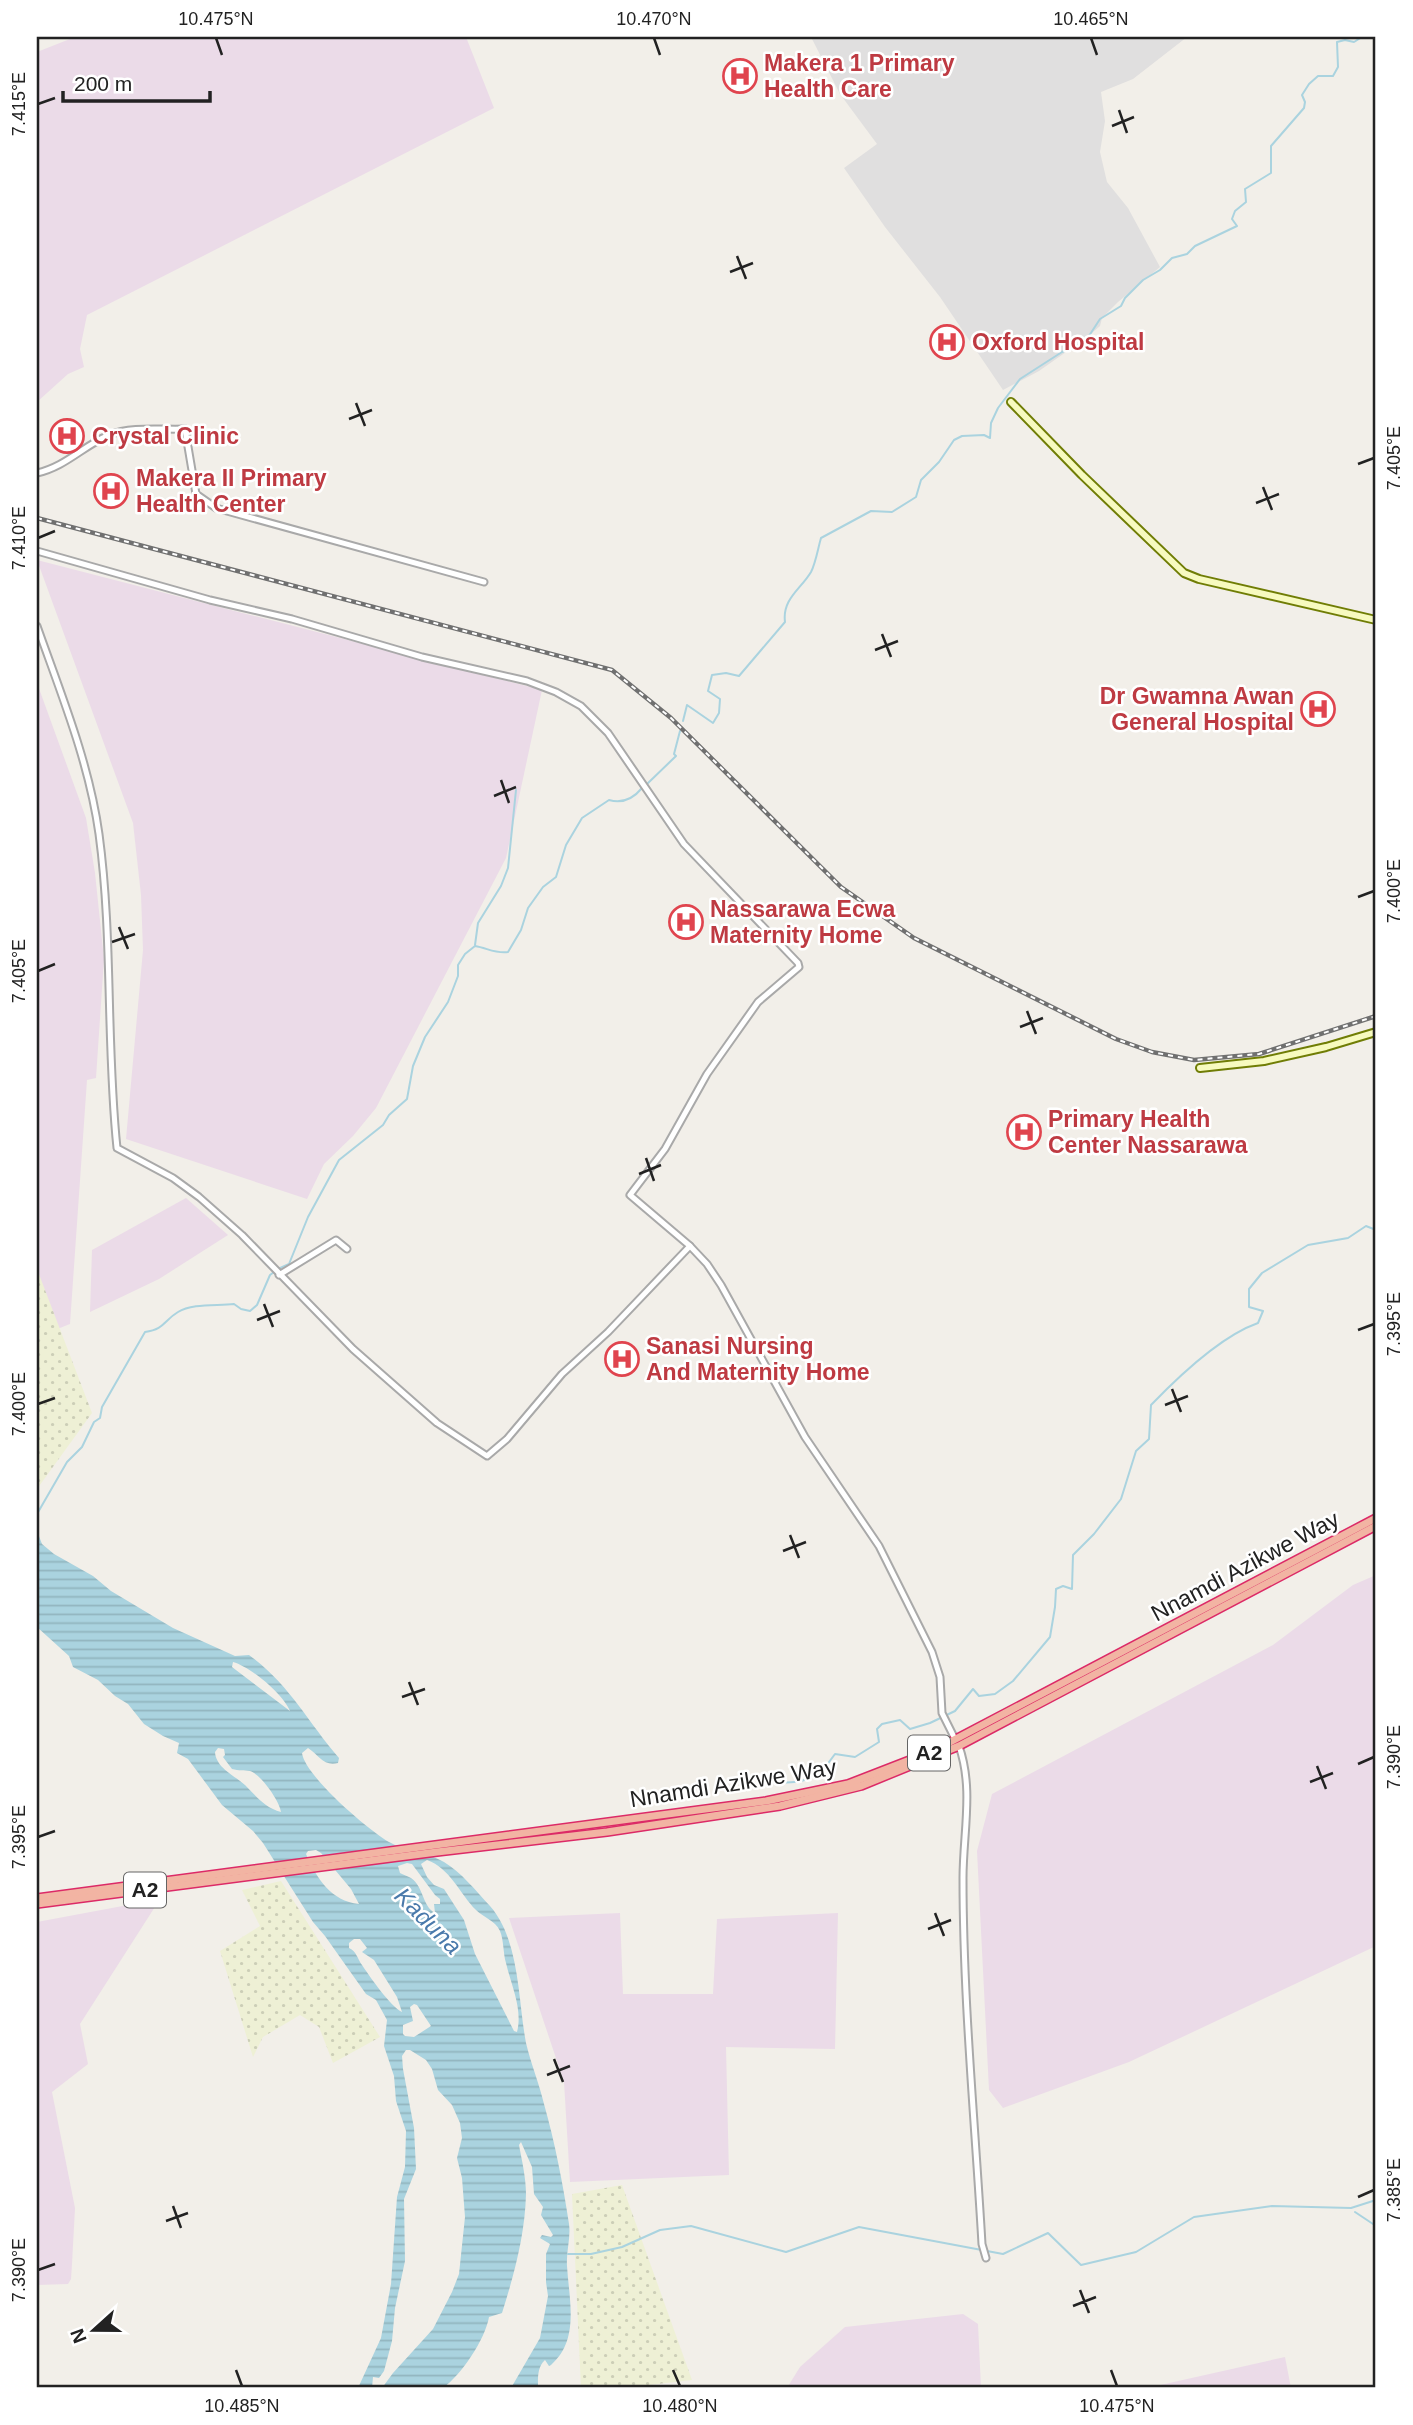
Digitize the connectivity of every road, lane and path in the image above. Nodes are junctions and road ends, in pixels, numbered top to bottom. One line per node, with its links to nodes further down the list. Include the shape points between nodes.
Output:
1 (1011, 402): 5 (main road, via 1184,573)
2 (37, 473): 4 (street, via 68,462 110,435 185,429 196,494 216,508)
3 (37, 551): 9 (street, via 422,657 527,681 580,706 608,733 684,844 799,967 758,1002 631,1195)
4 (484, 582)
5 (1376, 620)
6 (37, 626): 11 (street, via 75,733 99,833 117,1148 199,1197)
7 (1376, 1032): 8 (main road, via 1264,1062)
8 (1200, 1068)
9 (690, 1247): 11 (street, via 487,1456 437,1423); 14 (street, via 721,1285 805,1437 879,1546 932,1652 944,1716)
10 (347, 1249): 11 (street, via 336,1240)
11 (279, 1275)
12 (1376, 1518): 14 (highway, Nnamdi Azikwe Way / A2)
13 (1376, 1526): 14 (highway, Nnamdi Azikwe Way / A2)
14 (957, 1743): 15 (highway, Nnamdi Azikwe Way / A2, via 848,1784 796,1796); 18 (street, via 968,1788 963,1876)
15 (252, 1872): 16 (highway, Nnamdi Azikwe Way / A2); 17 (highway, Nnamdi Azikwe Way / A2)
16 (37, 1898)
17 (37, 1904)
18 (985, 2258)

